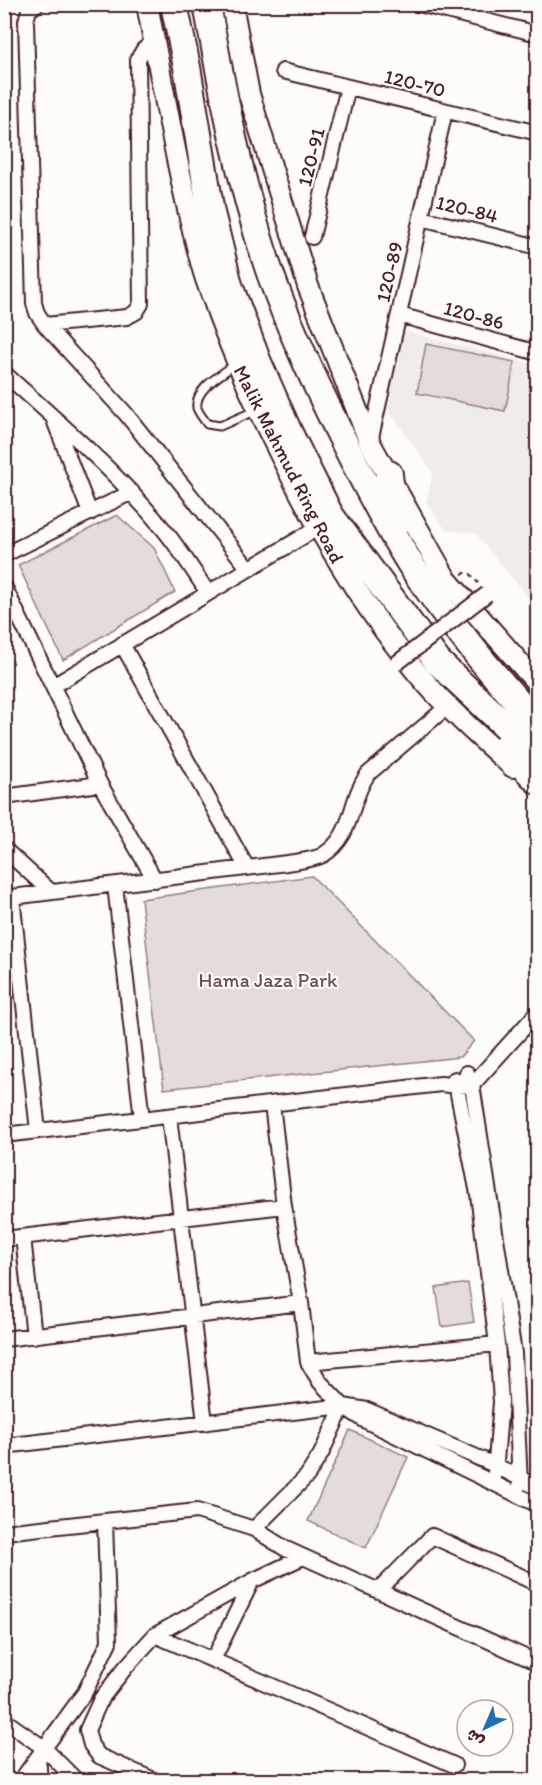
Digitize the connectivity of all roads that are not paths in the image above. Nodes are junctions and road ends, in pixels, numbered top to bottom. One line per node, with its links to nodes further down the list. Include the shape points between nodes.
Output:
1 (37, 4): 18 (street, via 29,10 26,21 34,303)
2 (147, 4): 9 (main road, Malik Mahmud Ring Road)
3 (174, 4): 29 (highway, Malik Mahmud Ring Road, via 211,213 229,285)
4 (207, 4): 30 (highway, via 244,183 270,270 316,385)
5 (232, 4): 24 (main road, via 249,94 308,286)
6 (419, 4): 7 (street)
7 (476, 11): 8 (street)
8 (537, 34)
9 (154, 42): 18 (street, via 138,59 141,304 127,317); 20 (main road, Malik Mahmud Ring Road, via 202,268)
10 (283, 71): 11 (street, 120-70)
11 (348, 87): 12 (street, 120-70); 15 (street, 120-91)
12 (446, 111): 13 (street, 120-70); 14 (street, 120-89)
13 (537, 133)
14 (421, 218): 16 (street, 120-84); 17 (street, 120-89)
15 (312, 237)
16 (537, 247)
17 (399, 315): 19 (street, 120-86); 24 (street, 120-89)
18 (45, 325): 32 (street, via 126,414)
19 (537, 353)
20 (237, 363): 22 (main road, Malik Mahmud Ring Road); 22 (lane, via 200,392 198,410 207,424 220,426)
21 (4, 373): 23 (street)
22 (258, 410): 26 (main road, Malik Mahmud Ring Road)
23 (52, 415): 27 (street); 28 (street)
24 (370, 443): 25 (main road)
25 (389, 474): 30 (highway); 40 (main road, via 446,579)
26 (292, 479): 29 (highway)
27 (132, 492): 28 (street); 34 (street)
28 (90, 513): 31 (street)
29 (324, 521): 32 (street); 38 (highway, Malik Mahmud Ring Road); 42 (main road, Malik Mahmud Ring Road, via 347,576 392,640)
30 (395, 536): 37 (highway, via 413,568)
31 (4, 555)
32 (249, 569): 34 (street)
33 (4, 586): 41 (street)
34 (208, 593): 36 (street)
35 (487, 594): 39 (street, bridge)
36 (122, 644): 41 (street); 51 (street)
37 (474, 650): 43 (highway); 44 (highway)
38 (438, 662): 45 (highway, Malik Mahmud Ring Road); 46 (highway, via 477,717)
39 (397, 663)
40 (537, 684)
41 (52, 686): 47 (street)
42 (447, 706): 48 (main road, Malik Mahmud Ring Road); 51 (street, via 368,774 355,798 346,832 323,855)
43 (537, 706)
44 (537, 724)
45 (537, 756)
46 (537, 781)
47 (100, 784): 49 (street); 52 (street)
48 (537, 788)
49 (4, 797)
50 (4, 849): 54 (street)
51 (247, 868): 52 (street)
52 (154, 880): 53 (street)
53 (116, 885): 54 (street); 61 (street)
54 (50, 891): 55 (street)
55 (8, 898): 62 (street)
56 (537, 999): 58 (street)
57 (537, 1012): 58 (street)
58 (463, 1080): 59 (street); 72 (street); 78 (street, via 514,1353)
59 (272, 1104): 60 (street); 64 (street)
60 (169, 1116): 61 (street); 65 (street)
61 (142, 1119): 62 (street)
62 (38, 1131): 63 (street)
63 (4, 1135)
64 (284, 1206): 65 (street); 68 (street)
65 (181, 1218): 66 (street); 69 (street)
66 (23, 1237): 67 (street); 70 (street)
67 (4, 1239)
68 (301, 1303): 69 (street); 73 (street)
69 (192, 1316): 70 (street); 75 (street)
70 (34, 1336): 71 (street)
71 (4, 1339)
72 (497, 1344): 73 (street); 77 (street, via 501,1402)
73 (308, 1362): 74 (street, via 320,1382)
74 (343, 1406): 75 (street); 77 (street, via 367,1410); 79 (street, via 364,1420); 84 (street, via 311,1470)
75 (205, 1423): 76 (street)
76 (4, 1446)
77 (495, 1466): 78 (street); 79 (street)
78 (521, 1479): 80 (street); 81 (street)
79 (494, 1482): 81 (street)
80 (537, 1488)
81 (519, 1495): 82 (street)
82 (537, 1505)
83 (105, 1521): 84 (street, via 197,1511); 85 (street); 94 (street, via 109,1642 85,1692)
84 (254, 1529): 86 (street)
85 (4, 1532)
86 (303, 1557): 87 (street); 89 (street)
87 (252, 1581): 90 (street); 91 (street)
88 (537, 1584): 89 (street, via 432,1536)
89 (378, 1591): 92 (street)
90 (155, 1635): 91 (street); 99 (street, via 101,1699 87,1730 99,1756)
91 (213, 1660): 95 (street)
92 (537, 1663)
93 (4, 1720): 94 (street)
94 (41, 1753): 96 (street); 97 (street); 98 (street)
95 (454, 1765)
96 (21, 1780)
97 (40, 1780)
98 (76, 1780)
99 (154, 1780)

